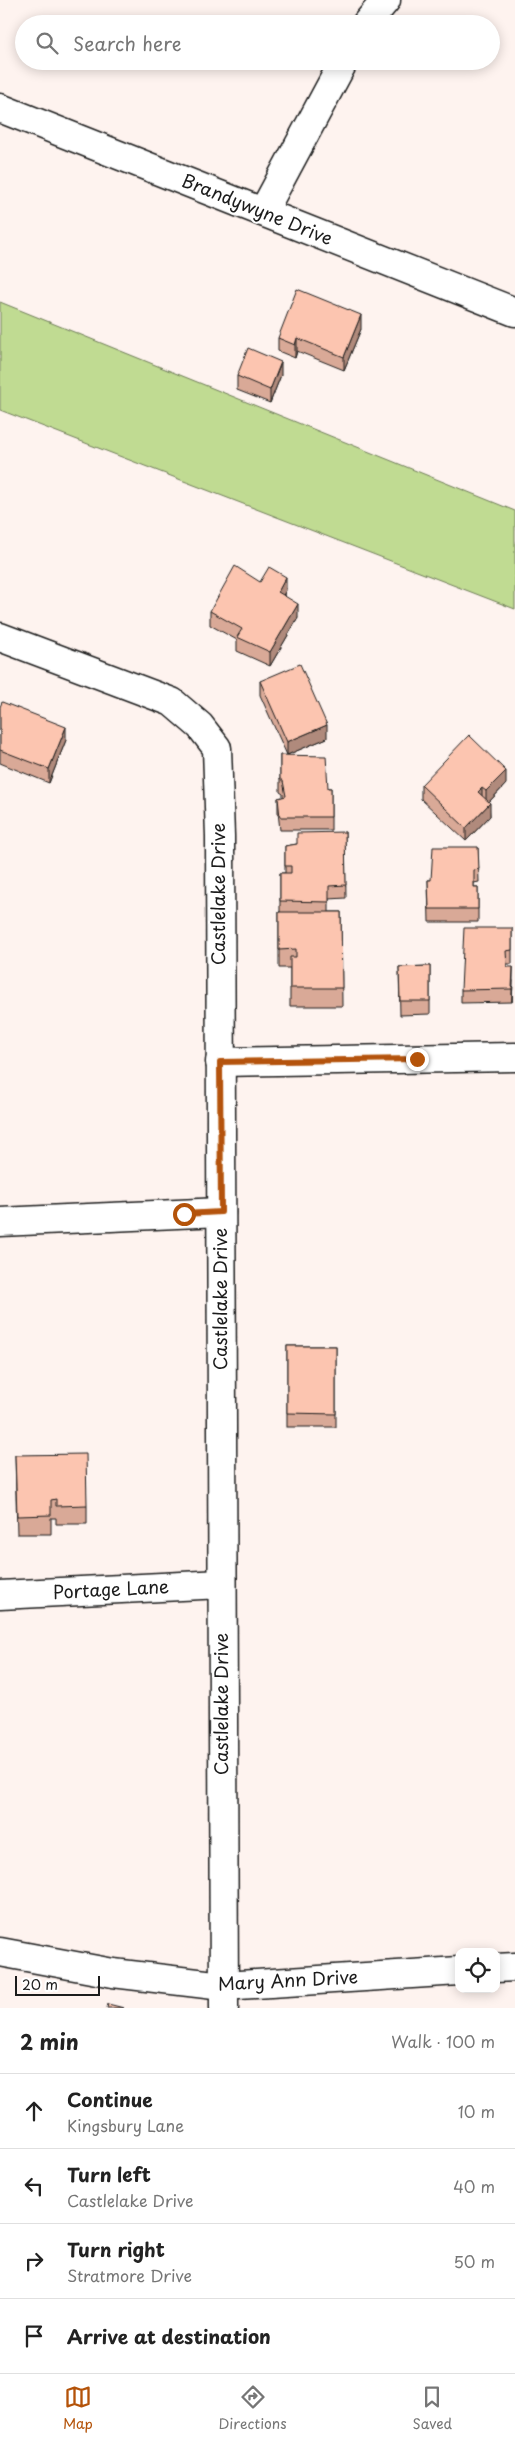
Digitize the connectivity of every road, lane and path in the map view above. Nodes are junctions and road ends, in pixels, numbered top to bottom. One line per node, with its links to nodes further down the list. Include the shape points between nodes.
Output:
1 (386, 0): 2 (street)
2 (374, 15)
3 (339, 70): 5 (street)
4 (0, 108): 5 (street, Brandywyne Drive)
5 (263, 212): 6 (street, Brandywyne Drive)
6 (515, 312)
7 (0, 637): 9 (street, Castlelake Drive, via 172,702 200,726 217,748)
8 (515, 1057): 9 (street)
9 (220, 1062): 10 (street, Castlelake Drive)
10 (221, 1212): 11 (street); 12 (street, Castlelake Drive)
11 (0, 1222)
12 (222, 1584): 13 (street, Portage Lane); 18 (street, Castlelake Drive)
13 (0, 1595)
14 (0, 1952): 18 (street, Mary Ann Drive)
15 (515, 1967): 16 (street)
16 (500, 1968)
17 (455, 1971): 18 (street, Mary Ann Drive)
18 (224, 1997)

